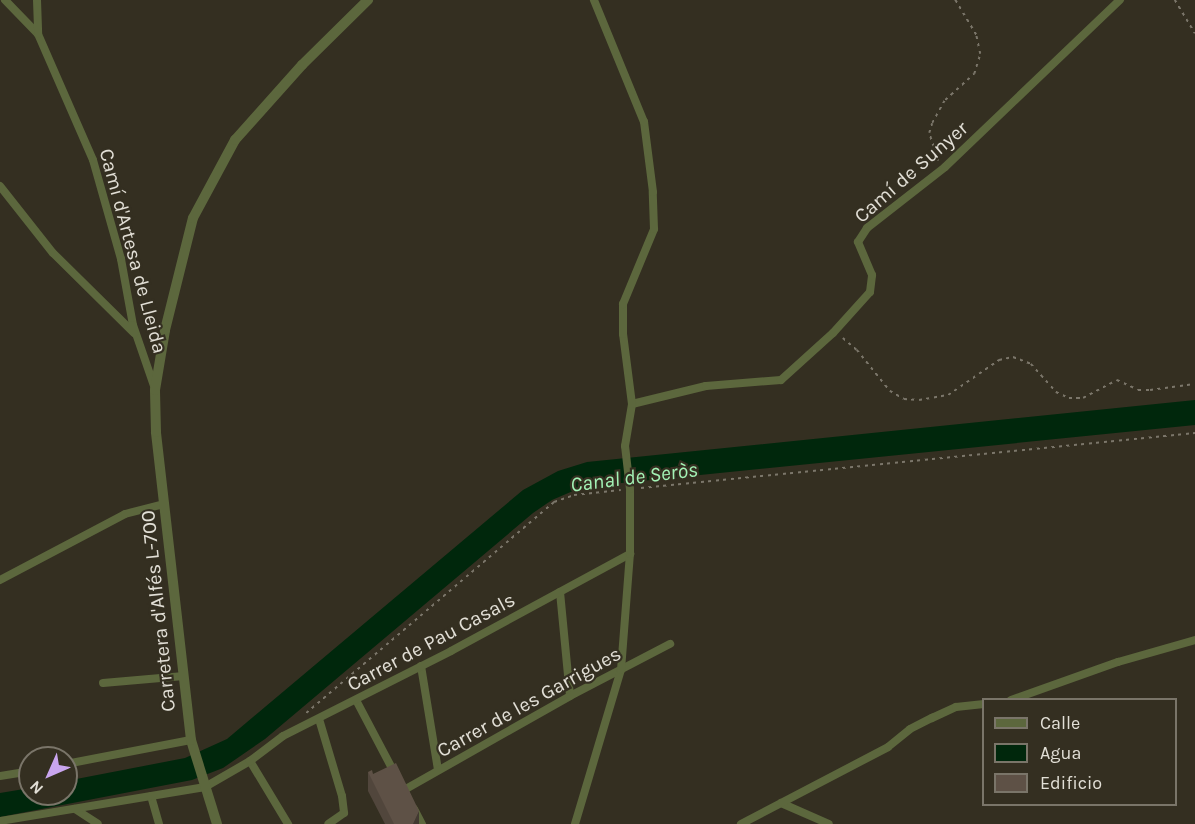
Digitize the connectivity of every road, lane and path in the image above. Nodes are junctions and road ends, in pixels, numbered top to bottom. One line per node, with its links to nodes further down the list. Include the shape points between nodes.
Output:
1 (5, 0): 9 (street, Camí d'Artesa de Lleida)
2 (37, 0): 9 (street)
3 (368, 0): 15 (street, Carretera d'Alfés L-700, via 245,126 212,178 193,218 176,276)
4 (594, 0): 16 (street, via 644,122 653,192 654,230 623,304)
5 (955, 0): 10 (path, via 976,35 980,54 974,74 945,100 932,123 929,133)
6 (1120, 0): 10 (street, Camí de Sunyer)
7 (1175, 0): 8 (path)
8 (1195, 33)
9 (38, 34): 13 (street, Camí d'Artesa de Lleida, via 93,160 121,259)
10 (941, 170): 12 (street, Camí de Sunyer, via 867,228 858,242 872,275 870,292)
11 (0, 186): 13 (street, via 53,253)
12 (833, 333): 14 (path, via 846,339 890,391 904,399 948,395 999,360 1013,357 1031,364 1056,392 1069,398 1083,398 1117,380 1138,390); 16 (street, Camí de Sunyer, via 781,380 706,386)
13 (136, 335): 15 (street, Camí d'Artesa de Lleida)
14 (1195, 384)
15 (155, 390): 19 (street, Carretera d'Alfés L-700)
16 (632, 404): 18 (street, via 626,455)
17 (1195, 433): 18 (path)
18 (630, 489): 20 (street); 33 (path, via 574,495 554,502)
19 (164, 504): 21 (street, via 125,514); 27 (street, Carretera d'Alfés L-700)
20 (630, 554): 22 (street, Carrer de Pau Casals); 26 (street)
21 (0, 580)
22 (560, 592): 25 (street, Carrer de Pau Casals); 29 (street)
23 (1195, 640): 30 (street)
24 (670, 644): 26 (street, Carrer de les Garrigues)
25 (421, 666): 31 (street, Carrer de Pau Casals); 38 (street)
26 (621, 670): 29 (street, Carrer de les Garrigues); 53 (street)
27 (184, 676): 28 (street); 35 (street, Carretera d'Alfés L-700)
28 (103, 683)
29 (570, 696): 38 (street, Carrer de les Garrigues)
30 (1014, 698)
31 (356, 700): 34 (street, Carrer de Pau Casals); 42 (street)
32 (982, 704): 44 (street, via 956,707 932,718 888,747)
33 (301, 717)
34 (319, 719): 36 (street, Carrer de Pau Casals, via 283,736); 51 (street, via 344,813)
35 (192, 744): 37 (street); 41 (street, Carretera d'Alfés L-700)
36 (250, 761): 41 (street, Carrer de Pau Casals); 50 (street)
37 (78, 762)
38 (438, 770): 42 (street, Carrer de les Garrigues)
39 (18, 773): 40 (street)
40 (0, 776)
41 (204, 787): 43 (street, Carrer de Pau Casals); 49 (street, Carretera d'Alfés L-700)
42 (404, 790): 52 (street)
43 (151, 796): 45 (street, Carrer de Pau Casals); 48 (street)
44 (781, 803): 54 (street); 55 (street)
45 (75, 809): 46 (street, Carrer de Pau Casals); 47 (street)
46 (0, 821)
47 (98, 824)
48 (159, 824)
49 (217, 824)
50 (288, 824)
51 (328, 824)
52 (422, 824)
53 (575, 824)
54 (741, 824)
55 (829, 824)

